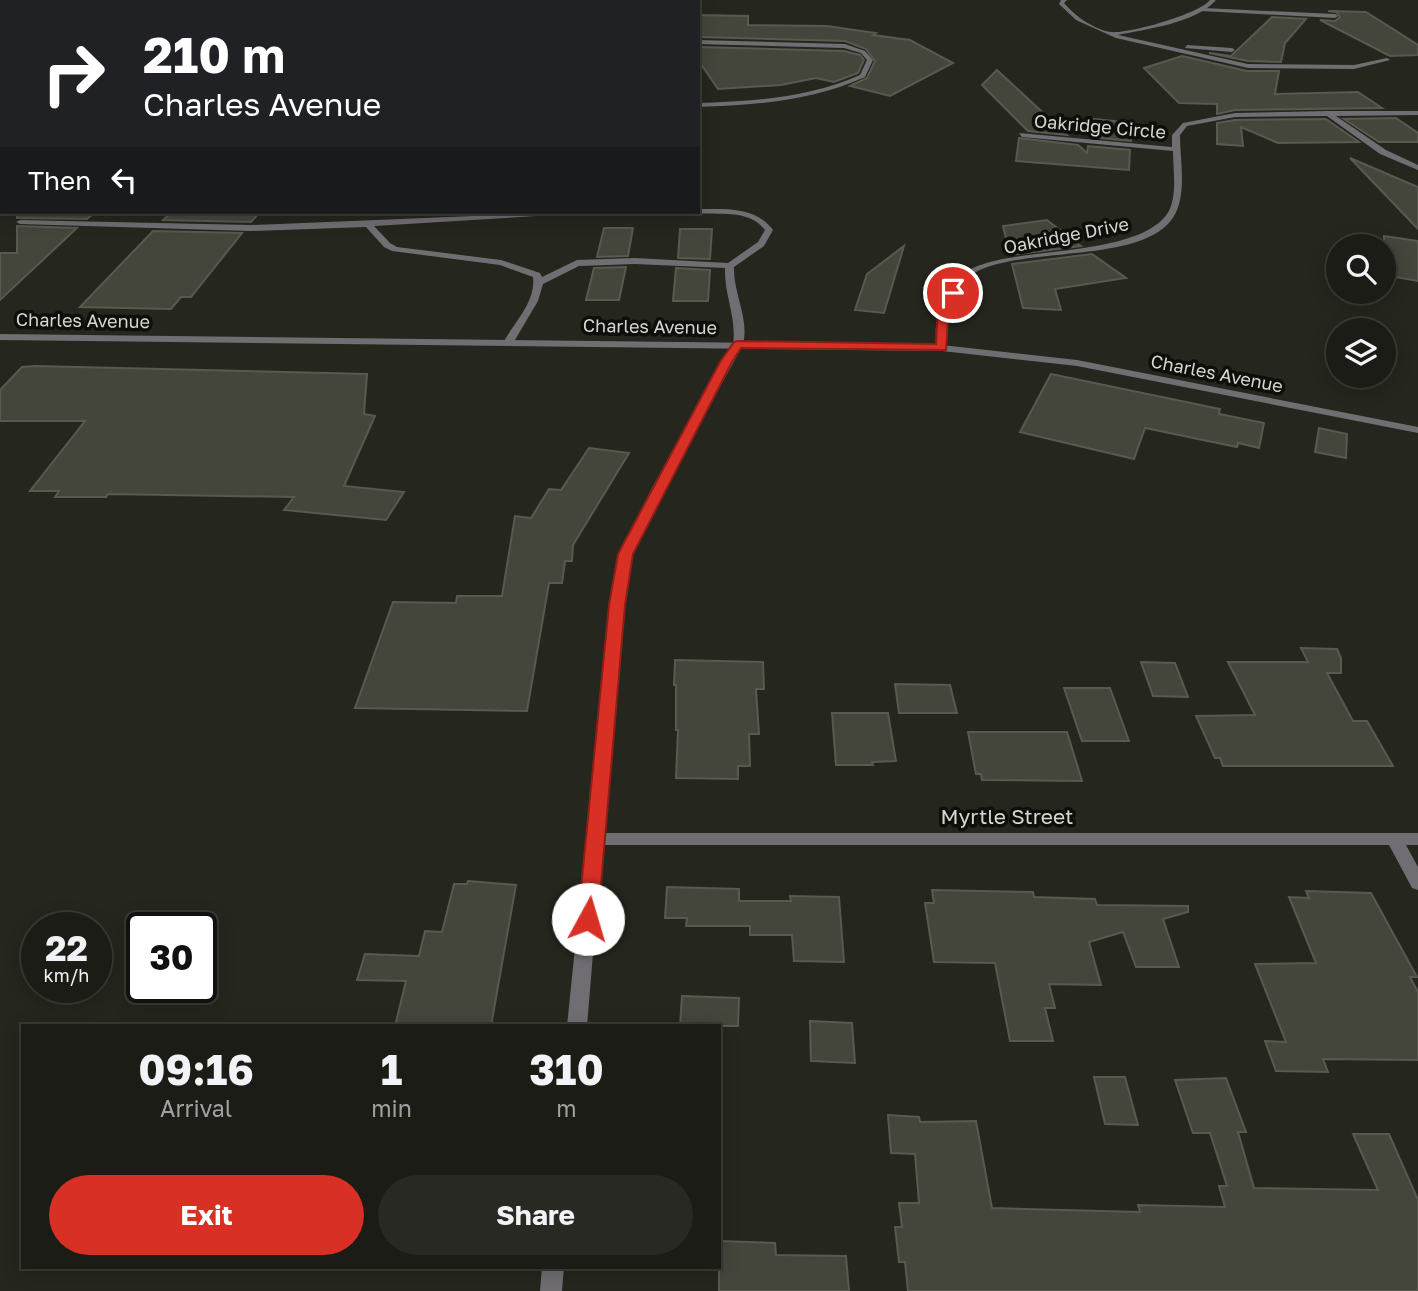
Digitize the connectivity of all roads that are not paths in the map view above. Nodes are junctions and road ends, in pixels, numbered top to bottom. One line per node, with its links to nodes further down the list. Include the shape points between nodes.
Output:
1 (1064, 0): 5 (street, via 1064,9)
2 (1213, 0): 3 (street)
3 (1203, 10): 4 (street); 5 (street)
4 (1335, 16)
5 (1112, 35): 7 (street)
6 (700, 43): 10 (street, via 845,46 863,52 870,60 863,75 828,90)
7 (1146, 44): 8 (street); 9 (street, via 1248,66 1354,66)
8 (1232, 50)
9 (1387, 60)
10 (700, 105)
11 (1327, 113): 12 (street); 14 (street, via 1208,118 1185,124); 15 (street, via 1383,152)
12 (1418, 113)
13 (1022, 135): 14 (street, Oakridge Circle)
14 (1175, 149): 25 (street, Oakridge Drive, via 1176,193 1171,214 1162,225 1108,246 984,267 962,278 943,307)
15 (1418, 168)
16 (700, 211): 20 (street, via 735,212 765,222 767,237)
17 (536, 214): 19 (street)
18 (20, 222): 19 (street, via 238,228)
19 (368, 224): 21 (street, via 387,246 501,263 528,270)
20 (730, 266): 21 (street, via 635,261 577,264); 24 (street, via 728,279 741,330)
21 (539, 282): 23 (street)
22 (0, 337): 23 (street, Charles Avenue)
23 (508, 343): 24 (street, Charles Avenue)
24 (738, 345): 25 (street, Charles Avenue); 28 (street, via 625,554)
25 (942, 348): 26 (street, Charles Avenue, via 1077,363)
26 (1418, 430)
27 (1393, 838): 28 (street, Myrtle Street); 29 (street, Myrtle Street); 30 (street)
28 (596, 839): 31 (street)
29 (1418, 839)
30 (1418, 883)
31 (578, 1024)
32 (553, 1269): 33 (street)
33 (551, 1291)

